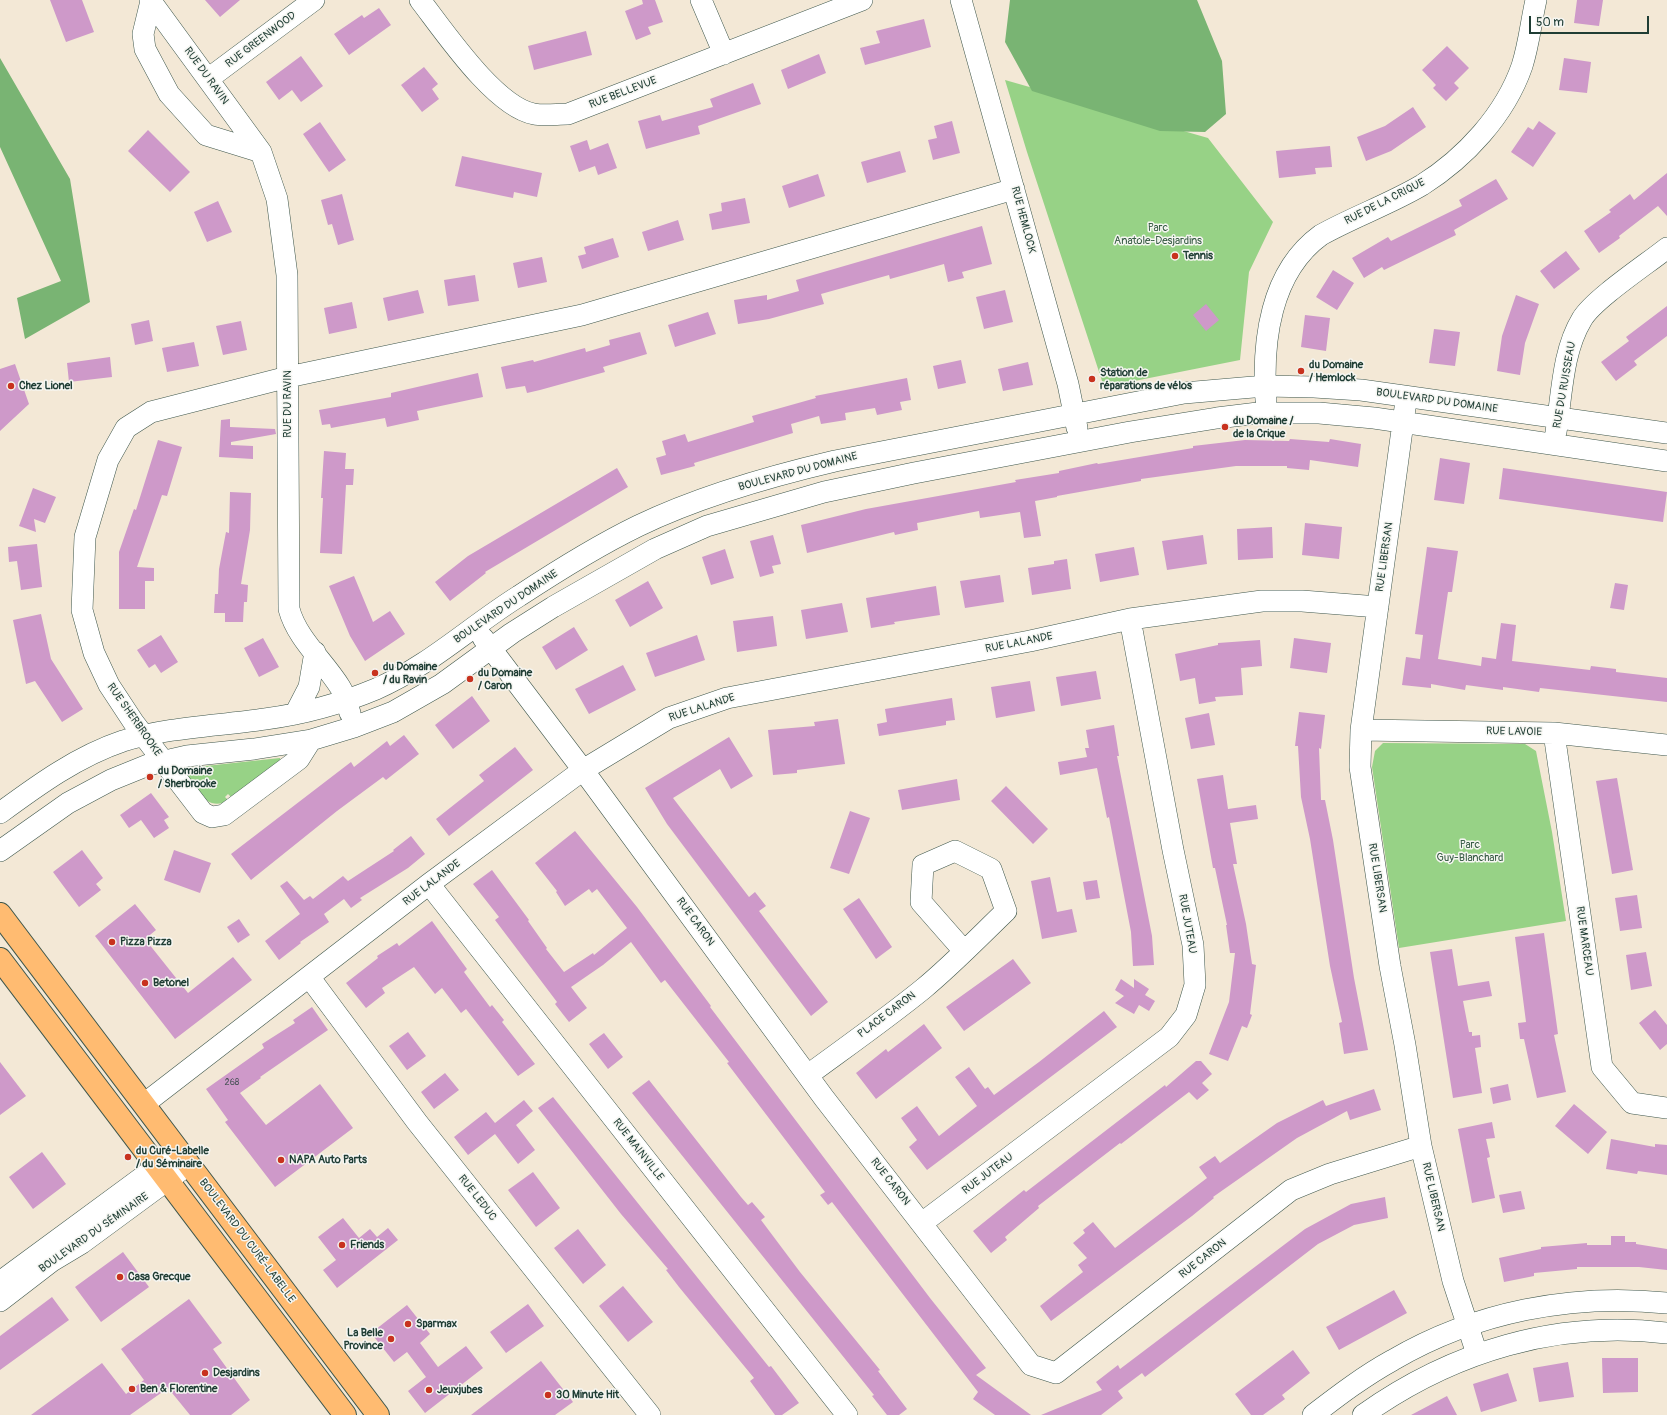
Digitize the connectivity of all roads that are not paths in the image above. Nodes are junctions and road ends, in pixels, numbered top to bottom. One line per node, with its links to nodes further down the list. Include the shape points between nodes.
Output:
1 (150, 0): 9 (street, RUE DU RAVIN); 10 (street, RUE DU RAVIN, via 142,34 145,49 169,94 206,135)
2 (314, 0): 9 (street, RUE GREENWOOD)
3 (420, 0): 8 (street, RUE BELLEVUE, via 476,72 512,105 534,114 568,114)
4 (701, 0): 8 (street)
5 (862, 0): 8 (street, RUE BELLEVUE)
6 (961, 0): 11 (street, RUE HEMLOCK)
7 (1536, 0): 14 (street, RUE DE LA CRIQUE, via 1528,45 1518,76 1500,110 1474,141 1445,168 1422,184 1321,235 1307,246 1293,264 1279,290 1273,312 1265,361)
8 (724, 54)
9 (208, 79): 10 (street, RUE DU RAVIN)
10 (261, 152): 13 (street, RUE DU RAVIN, via 277,199 287,275)
11 (1014, 189): 13 (street, RUE SHERBROOKE, via 582,314); 17 (street, RUE HEMLOCK)
12 (1667, 248): 18 (street, RUE DU RUISSEAU, via 1598,301 1583,317 1572,338 1567,357)
13 (288, 377): 28 (street, RUE DU RAVIN, via 289,609 298,631); 34 (street, RUE SHERBROOKE, via 151,412 126,428 106,466 85,537 82,610 94,653 109,685)
14 (1265, 386): 15 (street, BOULEVARD DU DOMAINE, via 1342,388); 16 (street, RUE DE LA CRIQUE); 17 (street, BOULEVARD DU DOMAINE, via 1184,393)
15 (1407, 396): 18 (street, BOULEVARD DU DOMAINE); 19 (street, RUE LIBERSAN)
16 (1266, 413): 19 (street, via 1326,414); 21 (street, via 1202,420)
17 (1074, 414): 21 (street, RUE HEMLOCK); 26 (street, BOULEVARD DU DOMAINE, via 835,461 776,476 692,504 638,526 598,547 520,594)
18 (1558, 418): 20 (street, BOULEVARD DU DOMAINE); 22 (street, RUE DU RUISSEAU)
19 (1403, 422): 22 (street); 24 (street, RUE LIBERSAN)
20 (1667, 433)
21 (1079, 442): 27 (street, via 844,488 707,526 674,539 612,572 546,611)
22 (1555, 444): 23 (street)
23 (1667, 461)
24 (1378, 607): 25 (street, RUE LALANDE, via 1302,601 1262,601); 32 (street, RUE LIBERSAN)
25 (1130, 619): 38 (street, RUE LALANDE, via 1030,641 727,698 669,718); 52 (street, RUE JUTEAU, via 1171,842 1193,945 1195,985 1186,1015 1169,1037)
26 (475, 626): 27 (street, RUE CARON); 29 (street, BOULEVARD DU DOMAINE, via 402,676)
27 (492, 649): 31 (street, via 427,694); 38 (street, RUE CARON)
28 (315, 652): 29 (street, RUE DU RAVIN, via 340,686); 30 (street, via 309,687)
29 (346, 700): 30 (street, BOULEVARD DU DOMAINE); 31 (street, RUE DU RAVIN)
30 (295, 714): 34 (street, BOULEVARD DU DOMAINE)
31 (354, 727): 35 (street)
32 (1361, 730): 33 (street, RUE LAVOIE); 49 (street, RUE LIBERSAN, via 1360,767 1390,966 1406,1045)
33 (1554, 733): 36 (street, RUE LAVOIE); 48 (street, RUE MARCEAU, via 1602,1067 1632,1103)
34 (144, 736): 37 (street, RUE SHERBROOKE); 39 (street, BOULEVARD DU DOMAINE, via 115,744 62,770)
35 (311, 740): 37 (street); 37 (street, RUE SHERBROOKE, via 299,759 224,815 212,817 203,813)
36 (1667, 745)
37 (163, 761): 40 (street, via 131,771 94,789 59,809)
38 (583, 770): 41 (street, RUE LALANDE); 46 (street, RUE CARON)
39 (0, 813)
40 (0, 851)
41 (429, 884): 45 (street, RUE LALANDE); 62 (street, RUE MAINVILLE)
42 (0, 914): 47 (main road, BOULEVARD DU CURÉ-LABELLE)
43 (964, 951): 43 (street, PLACE CARON, via 920,902 923,865 955,851 991,870 1006,911); 46 (street, PLACE CARON, via 923,989)
44 (0, 959): 51 (main road)
45 (310, 978): 47 (street, RUE LALANDE); 61 (street, RUE LEDUC, via 417,1122)
46 (808, 1075): 52 (street, RUE CARON)
47 (144, 1104): 50 (main road, BOULEVARD DU CURÉ-LABELLE)
48 (1667, 1108)
49 (1421, 1146): 52 (street, RUE CARON, via 1330,1174 1291,1190 1056,1373 1032,1366); 56 (street, RUE LIBERSAN, via 1453,1281)
50 (183, 1158): 51 (street, BOULEVARD DU SÉMINAIRE); 60 (main road, BOULEVARD DU CURÉ-LABELLE)
51 (162, 1173): 53 (street, BOULEVARD DU SÉMINAIRE); 54 (street, BOULEVARD DU SÉMINAIRE, via 82,1243 52,1261); 59 (main road)
52 (922, 1223)
53 (0, 1282)
54 (0, 1301)
55 (1667, 1303): 56 (street, via 1622,1300 1567,1303 1518,1311)
56 (1468, 1325): 58 (street, RUE LIBERSAN); 63 (street, via 1433,1339 1393,1360 1351,1386)
57 (1667, 1333): 58 (street, via 1615,1331 1566,1334 1516,1343)
58 (1477, 1354): 64 (street, via 1426,1375)
59 (345, 1415)
60 (378, 1415)
61 (650, 1415)
62 (847, 1415)
63 (1313, 1415)
64 (1363, 1415)

